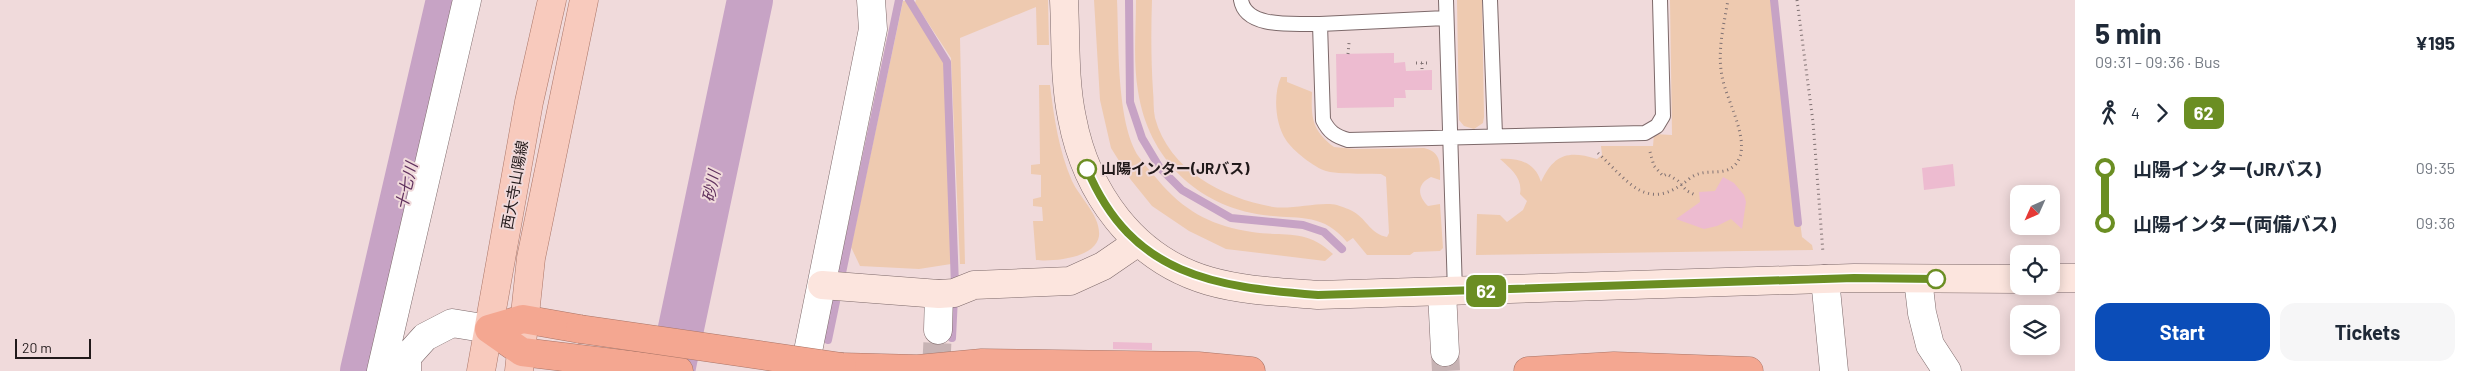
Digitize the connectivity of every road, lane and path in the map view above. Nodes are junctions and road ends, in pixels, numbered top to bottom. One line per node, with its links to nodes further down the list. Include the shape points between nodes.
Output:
1 (467, 0): 36 (street)
2 (552, 0): 31 (main road, 西大寺山陽線, via 529,102)
3 (584, 0): 30 (main road, 西大寺山陽線, via 531,258)
4 (871, 0): 27 (street, via 872,29)
5 (1064, 0): 21 (street, via 1071,116 1080,154 1093,184 1112,213)
6 (1241, 0): 12 (lane, via 1252,16 1268,23)
7 (1446, 0): 11 (lane)
8 (1490, 0): 17 (lane)
9 (1660, 0): 17 (lane, via 1663,116 1657,126 1645,133)
10 (1797, 0): 24 (path, via 1813,122)
11 (1446, 18): 12 (lane); 18 (lane)
12 (1320, 24): 18 (lane, via 1322,120 1328,130 1348,140)
13 (1348, 43): 14 (path)
14 (1348, 54)
15 (1422, 63): 16 (path)
16 (1422, 70)
17 (1495, 135): 18 (lane)
18 (1452, 137): 28 (lane)
19 (1651, 149): 20 (path, via 1654,166 1663,176 1672,176)
20 (1695, 195)
21 (1138, 242): 28 (street, via 1186,273 1235,287 1318,295); 29 (street, via 1103,266 1070,281 974,285 954,293)
22 (2060, 278): 23 (street)
23 (2075, 278)
24 (1825, 279): 25 (street); 28 (street); 46 (street)
25 (1918, 279): 26 (street); 47 (street, via 1930,345)
26 (2010, 279)
27 (822, 285): 29 (street); 40 (street)
28 (1449, 292): 33 (street)
29 (939, 294): 32 (street)
30 (523, 319): 31 (highway); 34 (main road, 西大寺山陽線); 35 (highway, bridge)
31 (489, 329): 34 (highway); 37 (street, via 452,323 425,337 407,357); 38 (main road, 西大寺山陽線)
32 (938, 330)
33 (1445, 352)
34 (520, 361): 39 (highway, via 574,357)
35 (842, 367): 41 (highway); 42 (highway, via 918,369 982,363 1198,366)
36 (381, 371)
37 (407, 371)
38 (481, 371)
39 (679, 371)
40 (804, 371)
41 (885, 371)
42 (1251, 371)
43 (1528, 371): 44 (highway, via 1614,366)
44 (1699, 371): 45 (highway)
45 (1749, 371)
46 (1834, 371)
47 (1947, 371)

